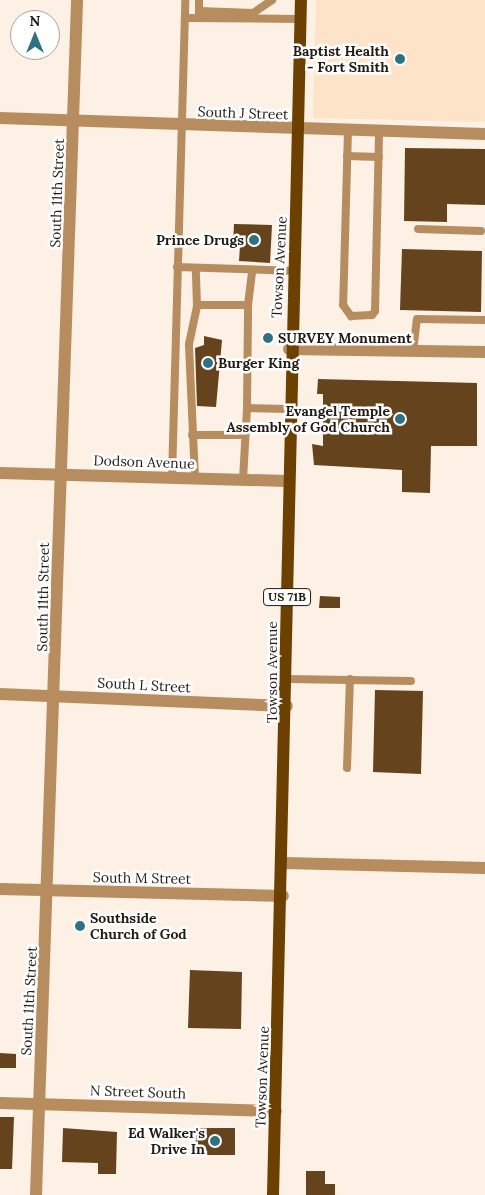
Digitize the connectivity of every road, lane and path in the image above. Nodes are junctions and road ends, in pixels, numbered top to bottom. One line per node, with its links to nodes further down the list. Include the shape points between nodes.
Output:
1 (77, 0): 10 (street, South 11th Street)
2 (186, 0): 7 (lane)
3 (199, 0): 6 (lane)
4 (272, 0): 6 (lane, via 253,13)
5 (301, 0): 8 (main road, Towson Avenue / US 71B)
6 (199, 15): 7 (lane); 8 (lane)
7 (185, 18): 11 (lane)
8 (301, 20): 12 (main road, Towson Avenue / US 71B)
9 (0, 118): 10 (street, South J Street)
10 (74, 121): 11 (street, South J Street); 35 (street, South 11th Street)
11 (181, 126): 12 (street, South J Street); 20 (lane)
12 (298, 130): 13 (street, South J Street); 23 (main road, Towson Avenue / US 71B)
13 (348, 131): 14 (street, South J Street); 16 (lane)
14 (379, 132): 15 (street, South J Street); 17 (lane)
15 (485, 134)
16 (347, 156): 17 (lane); 17 (lane, via 343,305 351,316 372,316 375,311)
17 (379, 157)
18 (418, 229): 19 (lane)
19 (481, 231)
20 (177, 267): 21 (lane); 36 (lane)
21 (196, 269): 22 (lane); 24 (lane)
22 (252, 271): 23 (lane); 25 (lane)
23 (296, 271): 27 (main road, Towson Avenue / US 71B)
24 (198, 305): 25 (lane); 32 (lane, via 189,344)
25 (248, 305): 30 (lane)
26 (485, 320): 28 (lane, via 418,319)
27 (290, 349): 28 (street); 31 (main road, Towson Avenue / US 71B)
28 (413, 351): 29 (street)
29 (485, 352)
30 (247, 408): 31 (lane); 33 (lane)
31 (288, 409): 39 (main road, Towson Avenue / US 71B)
32 (192, 435): 33 (lane); 37 (lane)
33 (243, 435): 38 (lane)
34 (0, 473): 35 (street, Dodson Avenue)
35 (61, 475): 36 (street, Dodson Avenue); 44 (street, South 11th Street)
36 (172, 478): 37 (street, Dodson Avenue)
37 (194, 478): 38 (street, Dodson Avenue)
38 (243, 480): 39 (street, Dodson Avenue)
39 (287, 481): 40 (main road, Towson Avenue / US 71B)
40 (287, 679): 41 (lane); 45 (main road, Towson Avenue / US 71B)
41 (350, 679): 42 (lane); 46 (lane)
42 (411, 681)
43 (0, 694): 44 (street, South L Street)
44 (56, 696): 45 (street, South L Street); 50 (street, South 11th Street, via 48,824)
45 (287, 706): 47 (main road, Towson Avenue / US 71B)
46 (347, 768)
47 (284, 864): 48 (street); 51 (main road, Towson Avenue / US 71B)
48 (485, 868)
49 (0, 889): 50 (street, South M Street)
50 (50, 890): 51 (street, South M Street); 53 (street, South 11th Street)
51 (283, 896): 54 (main road, Towson Avenue / US 71B)
52 (0, 1103): 53 (street, N Street South)
53 (38, 1104): 54 (street, N Street South); 55 (street, South 11th Street)
54 (276, 1111): 56 (main road, Towson Avenue / US 71B)
55 (36, 1195)
56 (273, 1195)

